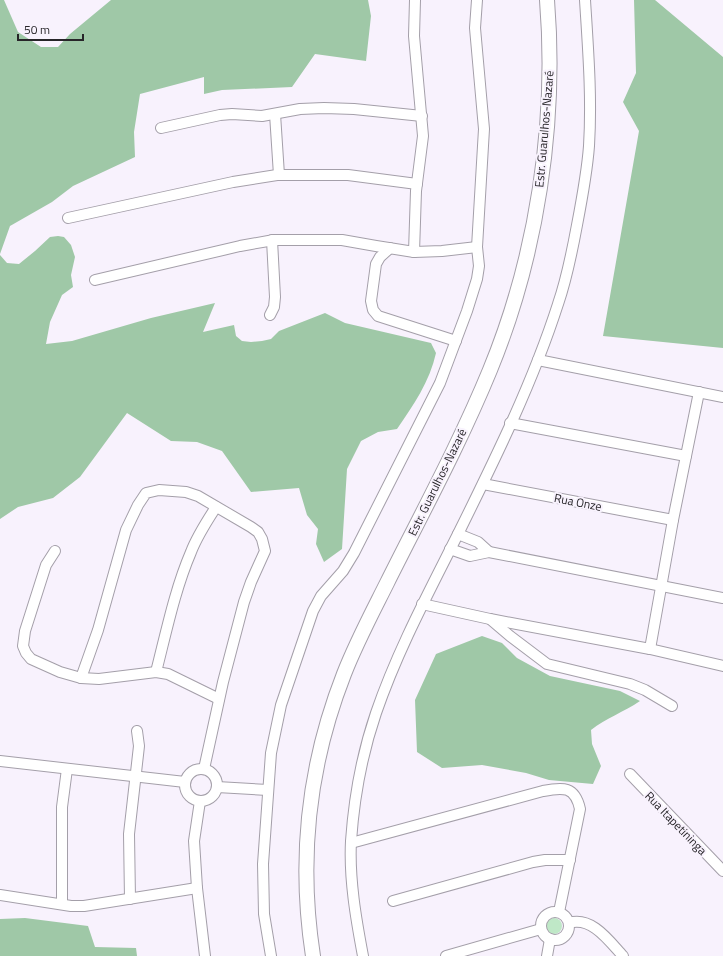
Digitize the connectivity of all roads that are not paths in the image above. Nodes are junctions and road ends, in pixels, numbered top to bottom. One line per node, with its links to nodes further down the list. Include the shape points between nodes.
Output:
1 (415, 0): 6 (street, via 414,36)
2 (477, 0): 12 (street, via 475,28 484,129)
3 (547, 0): 64 (main road, Estr. Guarulhos-Nazaré, via 549,63 543,165 521,276 508,320 470,417 344,673 322,743 308,816 306,854 308,914)
4 (585, 0): 18 (street, via 590,86 589,146 583,193 566,279)
5 (275, 114): 6 (street, via 324,108); 7 (street, via 220,115); 8 (street)
6 (422, 116): 9 (street, via 423,136)
7 (161, 128)
8 (279, 175): 9 (street, via 348,175); 10 (street, via 233,182)
9 (417, 184): 14 (street)
10 (68, 218)
11 (272, 240): 13 (street, via 342,240); 15 (street); 16 (street, via 275,297)
12 (476, 247): 14 (street); 17 (street, via 479,266 477,280)
13 (390, 248): 14 (street); 17 (street, via 376,264 371,301 373,310 378,316)
14 (414, 252)
15 (95, 280)
16 (270, 315)
17 (456, 340): 48 (street, via 440,382 354,554 321,596 313,611 281,705 270,753)
18 (538, 360): 19 (street); 21 (street)
19 (699, 392): 20 (street); 22 (street)
20 (723, 397)
21 (510, 423): 22 (street); 23 (street)
22 (686, 456): 25 (street)
23 (483, 484): 25 (street, Rua Onze); 26 (street)
24 (216, 507): 36 (street, via 202,528 184,569); 37 (street, via 186,492 153,490 142,498 126,530 98,630); 38 (street, via 258,532 265,551 244,602)
25 (673, 520): 30 (street)
26 (458, 534): 27 (street); 29 (street, via 478,542)
27 (450, 549): 29 (street, via 470,556); 32 (street)
28 (55, 551): 37 (street, via 46,565 25,631 23,646 31,658 60,672)
29 (489, 552): 30 (street)
30 (661, 586): 31 (street); 34 (street)
31 (723, 598)
32 (422, 604): 33 (street); 50 (street, via 376,714 355,800)
33 (490, 619): 34 (street); 39 (street, via 547,664 630,684)
34 (650, 649): 35 (street)
35 (723, 666)
36 (156, 672): 37 (street, via 99,679); 38 (street, via 168,674)
37 (81, 678)
38 (219, 699): 43 (street)
39 (672, 706)
40 (137, 731): 45 (street, via 139,746)
41 (0, 764): 42 (street)
42 (67, 769): 45 (street); 57 (street, via 62,807)
43 (204, 769): 46 (street, via 190,773); 47 (street, via 216,777)
44 (630, 774): 52 (street, Rua Itapetininga)
45 (135, 776): 46 (street); 55 (street, via 129,834)
46 (185, 782): 49 (street, via 188,795)
47 (217, 787): 48 (street); 49 (street, via 213,796)
48 (268, 790): 63 (street, via 263,864 264,914)
49 (200, 801): 53 (street, via 194,841)
50 (351, 843): 51 (street, via 556,788 566,789 574,794 580,809); 65 (street, via 352,884)
51 (570, 860): 56 (street, via 532,862); 58 (street)
52 (723, 871)
53 (197, 888): 55 (street); 62 (street)
54 (0, 895): 57 (street)
55 (130, 899): 57 (street, via 84,906)
56 (393, 901)
57 (62, 904)
58 (559, 912): 59 (street, via 566,916); 60 (street, via 547,914 541,921)
59 (568, 924): 61 (street, via 564,936 555,940); 68 (street, via 576,921 585,922 594,927)
60 (541, 929): 61 (street); 66 (street)
61 (550, 939): 67 (street)
62 (205, 956)
63 (271, 956)
64 (313, 956)
65 (363, 956)
66 (446, 956)
67 (547, 956)
68 (623, 956)

